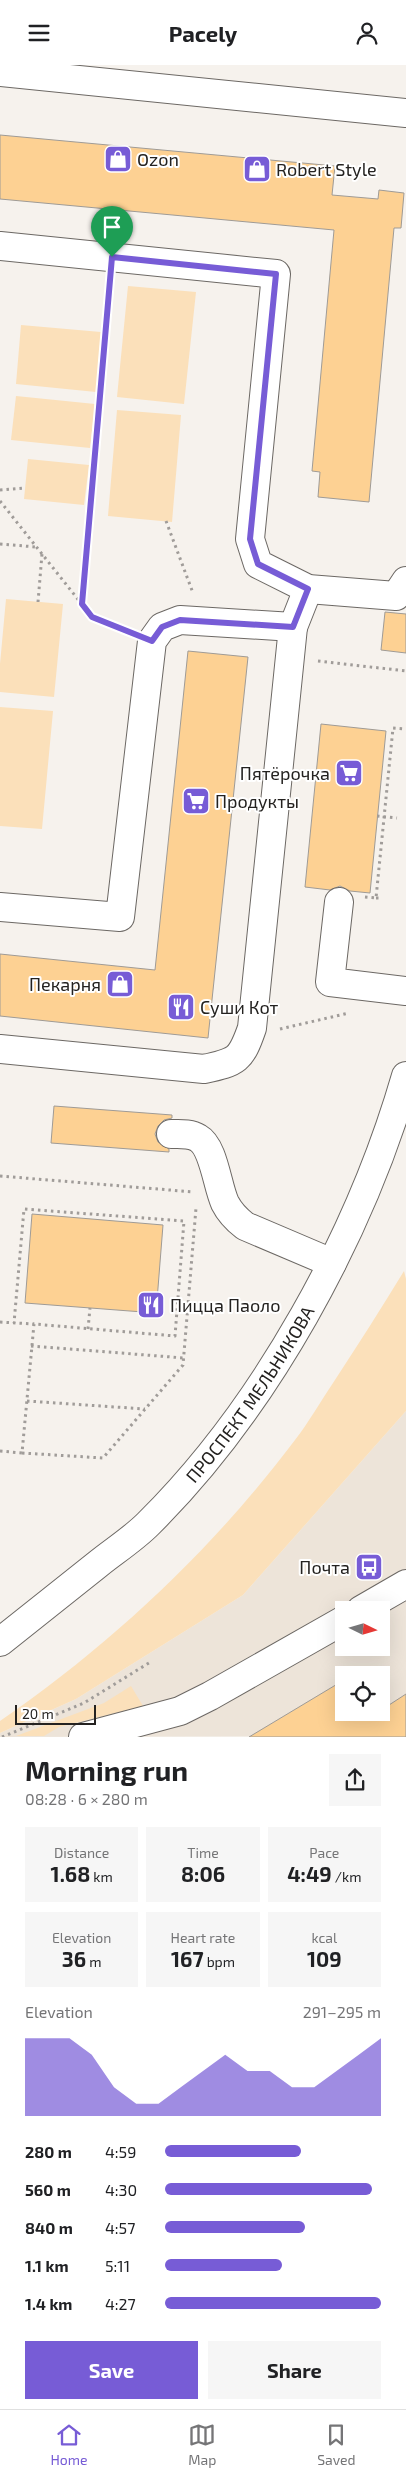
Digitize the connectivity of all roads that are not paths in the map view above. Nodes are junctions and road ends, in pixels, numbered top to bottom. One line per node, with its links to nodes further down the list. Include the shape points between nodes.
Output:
1 (0, 72): 2 (street)
2 (406, 113)
3 (0, 245): 4 (street, via 276,274 250,539 258,564)
4 (308, 589): 5 (street); 6 (street)
5 (403, 591)
6 (293, 627): 8 (street, via 180,620 162,627 152,641 120,917); 10 (street, via 252,1028 245,1051 228,1064 204,1069)
7 (348, 899): 9 (street, via 330,982)
8 (0, 907)
9 (406, 991)
10 (0, 1049)
11 (406, 1076): 13 (street, ПРОСПЕКТ МЕЛЬНИКОВА, via 373,1170)
12 (171, 1133): 13 (street, via 190,1135 207,1147 225,1203 234,1218 245,1226)
13 (332, 1263): 17 (street, ПРОСПЕКТ МЕЛЬНИКОВА, via 288,1343 251,1400 194,1476 146,1525)
14 (406, 1584): 15 (street)
15 (377, 1601)
16 (335, 1625): 18 (street, via 180,1711)
17 (0, 1642)
18 (83, 1737)

